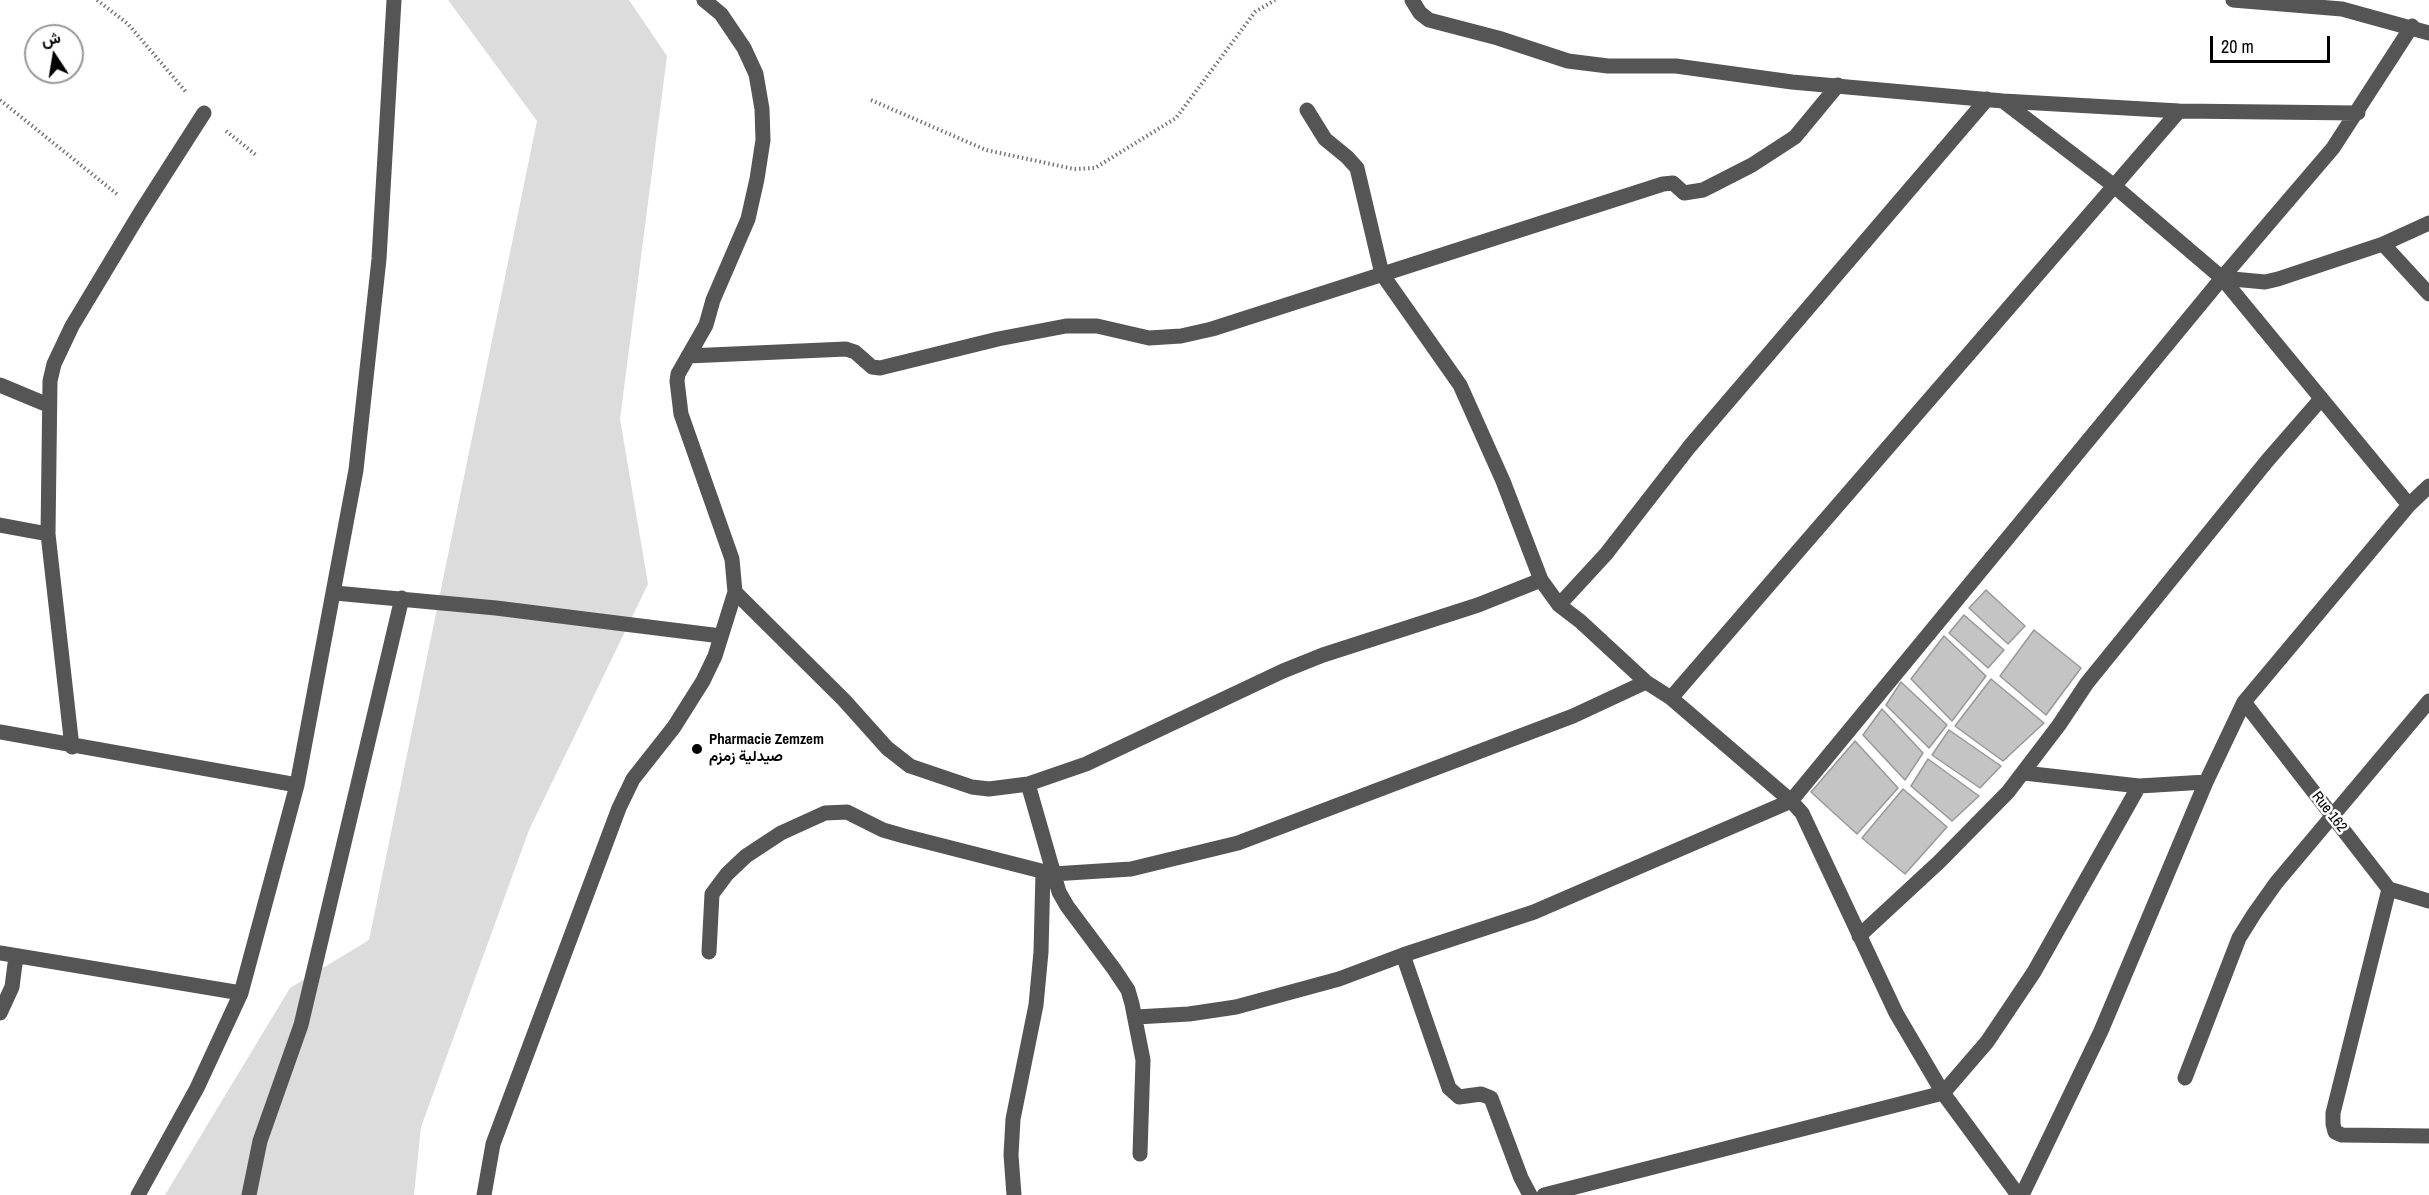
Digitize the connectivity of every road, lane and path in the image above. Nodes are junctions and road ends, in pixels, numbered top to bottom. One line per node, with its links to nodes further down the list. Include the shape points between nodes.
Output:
1 (96, 0): 15 (path, via 128,24)
2 (394, 0): 35 (street, via 377,281 356,470)
3 (704, 0): 25 (street, via 721,14 756,74 763,133 757,179 742,235 706,325)
4 (1275, 0): 11 (path, via 1255,12 1176,118 1095,168 1074,169 986,150)
5 (1412, 0): 9 (street, via 1429,20 1568,61 1608,66 1676,66 1735,76)
6 (2233, 0): 7 (street, via 2342,9)
7 (2412, 26): 8 (street); 16 (street)
8 (2429, 33)
9 (1838, 85): 12 (street); 22 (street, via 1795,137 1703,190 1684,193 1673,183 1663,184)
10 (0, 100): 19 (path)
11 (871, 100)
12 (1995, 100): 14 (street); 18 (street); 37 (street, via 1690,446 1606,554)
13 (1307, 110): 22 (street, via 1328,143 1357,168)
14 (2179, 111): 16 (street); 18 (street)
15 (204, 113): 17 (path); 19 (street)
16 (2358, 113): 23 (street)
17 (256, 154)
18 (2113, 186): 23 (street); 40 (street)
19 (140, 213): 28 (street, via 59,352)
20 (2429, 223): 21 (street)
21 (2383, 244): 23 (street, via 2265,282); 24 (street)
22 (1382, 274): 25 (street, via 1181,336 1149,338 1097,326 1066,326 880,368 872,367 846,349); 33 (street, via 1460,385)
23 (2222, 278): 27 (street); 50 (street)
24 (2429, 294)
25 (688, 356): 34 (street, via 676,381 678,402 732,559)
26 (0, 384): 28 (street)
27 (2321, 399): 30 (street); 45 (street, via 2087,682)
28 (48, 405): 32 (street)
29 (2429, 486): 30 (street)
30 (2409, 505): 42 (street)
31 (0, 525): 32 (street)
32 (48, 534): 44 (street)
33 (1541, 579): 37 (street); 47 (street, via 1478,605 1293,667 1086,764)
34 (735, 592): 38 (street); 47 (street, via 887,748 910,766 972,787)
35 (335, 593): 36 (street); 48 (street)
36 (402, 598): 38 (street); 68 (street, via 301,1024 260,1141)
37 (1559, 605): 39 (street)
38 (721, 636): 69 (street, via 715,656 688,706 626,793 493,1144)
39 (1646, 682): 40 (street); 52 (street, via 1574,716 1238,843 1131,869)
40 (1671, 698): 50 (street)
41 (2429, 701): 51 (street)
42 (2244, 702): 46 (street); 51 (street, Rue 162)
43 (0, 732): 44 (street)
44 (72, 747): 48 (street)
45 (2024, 772): 49 (street); 55 (street, via 1939,862)
46 (2206, 783): 49 (street); 73 (street, via 2101,1031)
47 (1028, 784): 52 (street)
48 (297, 785): 60 (street)
49 (2139, 786): 64 (street, via 2034,972 1988,1042)
50 (1791, 801): 55 (street, via 1811,829); 58 (street, via 1534,912)
51 (2332, 817): 53 (street, Rue 162); 63 (street, via 2276,883 2239,938)
52 (1048, 873): 56 (street, via 898,834 847,812 825,813 781,833 727,874 712,894); 62 (street, via 1066,906 1128,990); 70 (street, via 1036,1005 1013,1119)
53 (2389, 889): 54 (street); 65 (street, via 2332,1124 2342,1135)
54 (2427, 898)
55 (1859, 936): 64 (street, via 1896,1013)
56 (709, 952)
57 (0, 953): 59 (street)
58 (1403, 955): 62 (street, via 1339,979 1236,1007); 71 (street, via 1449,1088 1459,1097 1481,1094 1491,1098)
59 (16, 956): 60 (street); 61 (street, via 12,987)
60 (241, 993): 67 (street, via 182,1119)
61 (0, 1013)
62 (1136, 1017): 66 (street, via 1143,1060)
63 (2185, 1078)
64 (1943, 1093): 72 (street); 73 (street)
65 (2429, 1136)
66 (1140, 1154)
67 (138, 1195)
68 (249, 1195)
69 (484, 1195)
70 (1014, 1195)
71 (1530, 1195)
72 (1544, 1195)
73 (2020, 1195)

